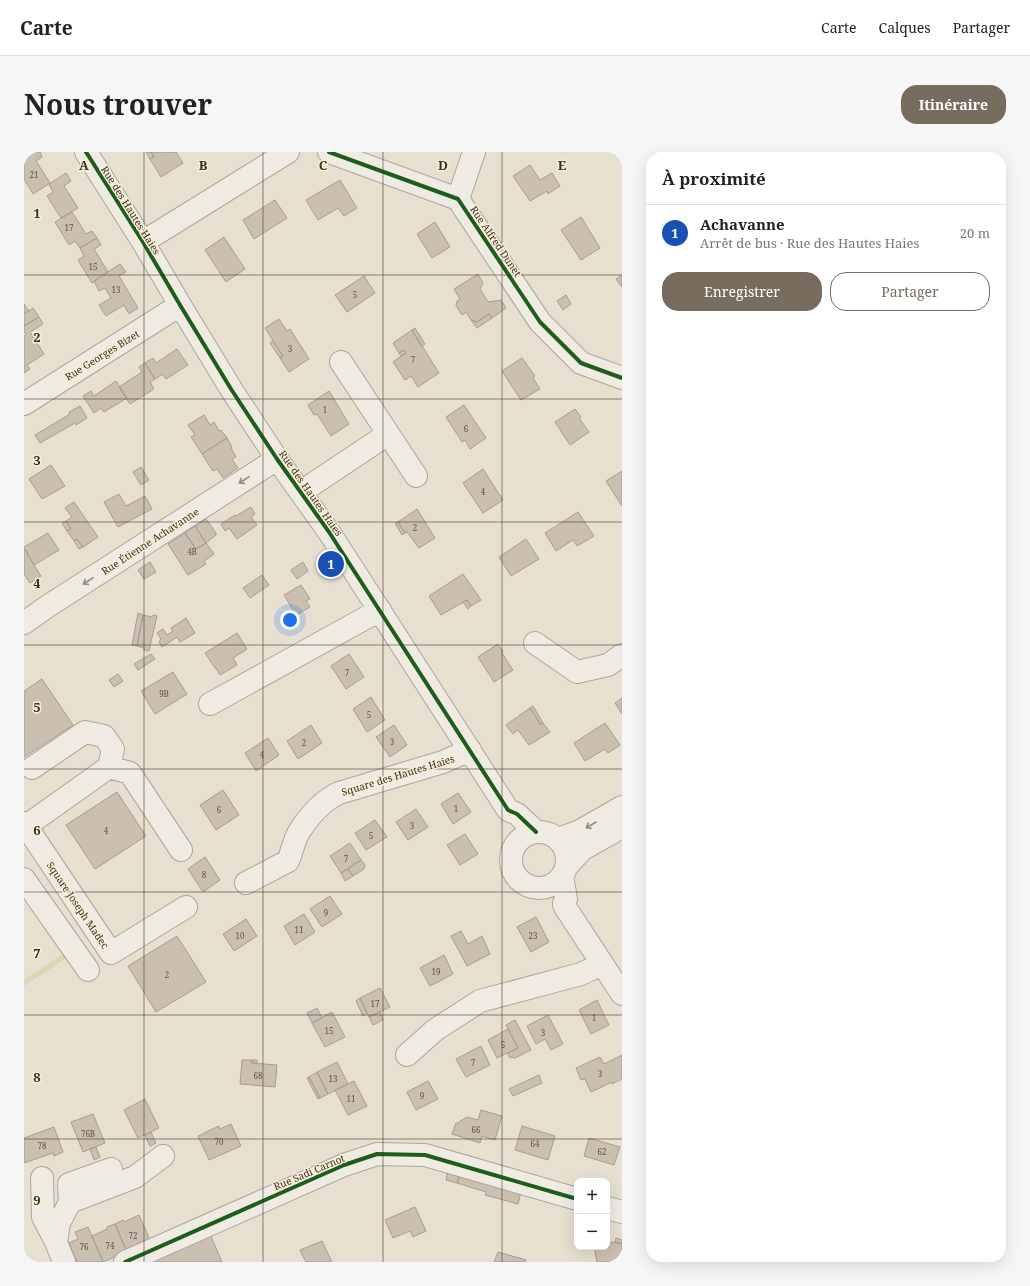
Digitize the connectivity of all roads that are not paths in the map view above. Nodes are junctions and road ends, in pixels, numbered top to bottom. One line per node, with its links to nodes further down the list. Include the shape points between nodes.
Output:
1 (86, 152): 6 (street, Rue des Hautes Haies)
2 (288, 152): 6 (street)
3 (329, 152): 5 (street)
4 (474, 152): 5 (street)
5 (458, 198): 9 (street, Rue Alfred Dunet, via 540,322 581,363)
6 (143, 242): 7 (street, Rue des Hautes Haies)
7 (180, 306): 10 (street, Rue Georges Bizet); 12 (street, Rue des Hautes Haies)
8 (341, 362): 11 (street)
9 (622, 378)
10 (24, 404)
11 (388, 434): 13 (street); 14 (street)
12 (277, 459): 14 (street, Rue des Hautes Haies); 16 (street, Rue Étienne Achavanne, one-way to 16)
13 (416, 476)
14 (301, 492): 15 (street, Rue des Hautes Haies)
15 (380, 610): 19 (street); 20 (street, Rue des Hautes Haies)
16 (24, 623)
17 (535, 643): 18 (street, via 577,672 608,665)
18 (622, 656)
19 (210, 704)
20 (470, 750): 24 (street, Rue des Hautes Haies); 33 (street, Square des Hautes Haies, via 443,762 338,793 329,798 320,805 298,833 288,861)
21 (109, 767): 22 (street, via 113,749 104,736 85,732); 25 (street); 30 (street, via 130,773)
22 (32, 768)
23 (622, 807): 28 (street, one-way to 28, via 580,831)
24 (508, 810): 27 (street, Rue des Hautes Haies, via 517,814); 29 (street, Rue des Hautes Haies, via 506,819)
25 (25, 825): 34 (street, Square Joseph Madec, via 111,953)
26 (622, 827): 31 (street, via 583,849)
27 (536, 832): 28 (street, via 544,832); 29 (street, via 521,838)
28 (558, 839): 31 (street, via 566,854)
29 (514, 846): 31 (street, via 511,857 513,872 526,885 535,888)
30 (181, 850)
31 (558, 877): 35 (street, via 566,899 564,904)
32 (24, 879): 36 (street)
33 (246, 883)
34 (186, 908)
35 (602, 964): 37 (street); 38 (street, via 581,974 480,1001 435,1030)
36 (88, 970)
37 (622, 994)
38 (408, 1055)
39 (163, 1156): 43 (street, via 135,1177)
40 (111, 1169): 43 (street, via 69,1184)
41 (42, 1178): 46 (street, via 43,1217)
42 (574, 1198): 48 (street, Rue Sadi Carnot, via 425,1155 377,1154 344,1165)
43 (70, 1202): 46 (street, via 59,1223)
44 (610, 1209): 45 (street)
45 (622, 1212)
46 (56, 1242): 47 (street)
47 (64, 1262)
48 (126, 1262)

